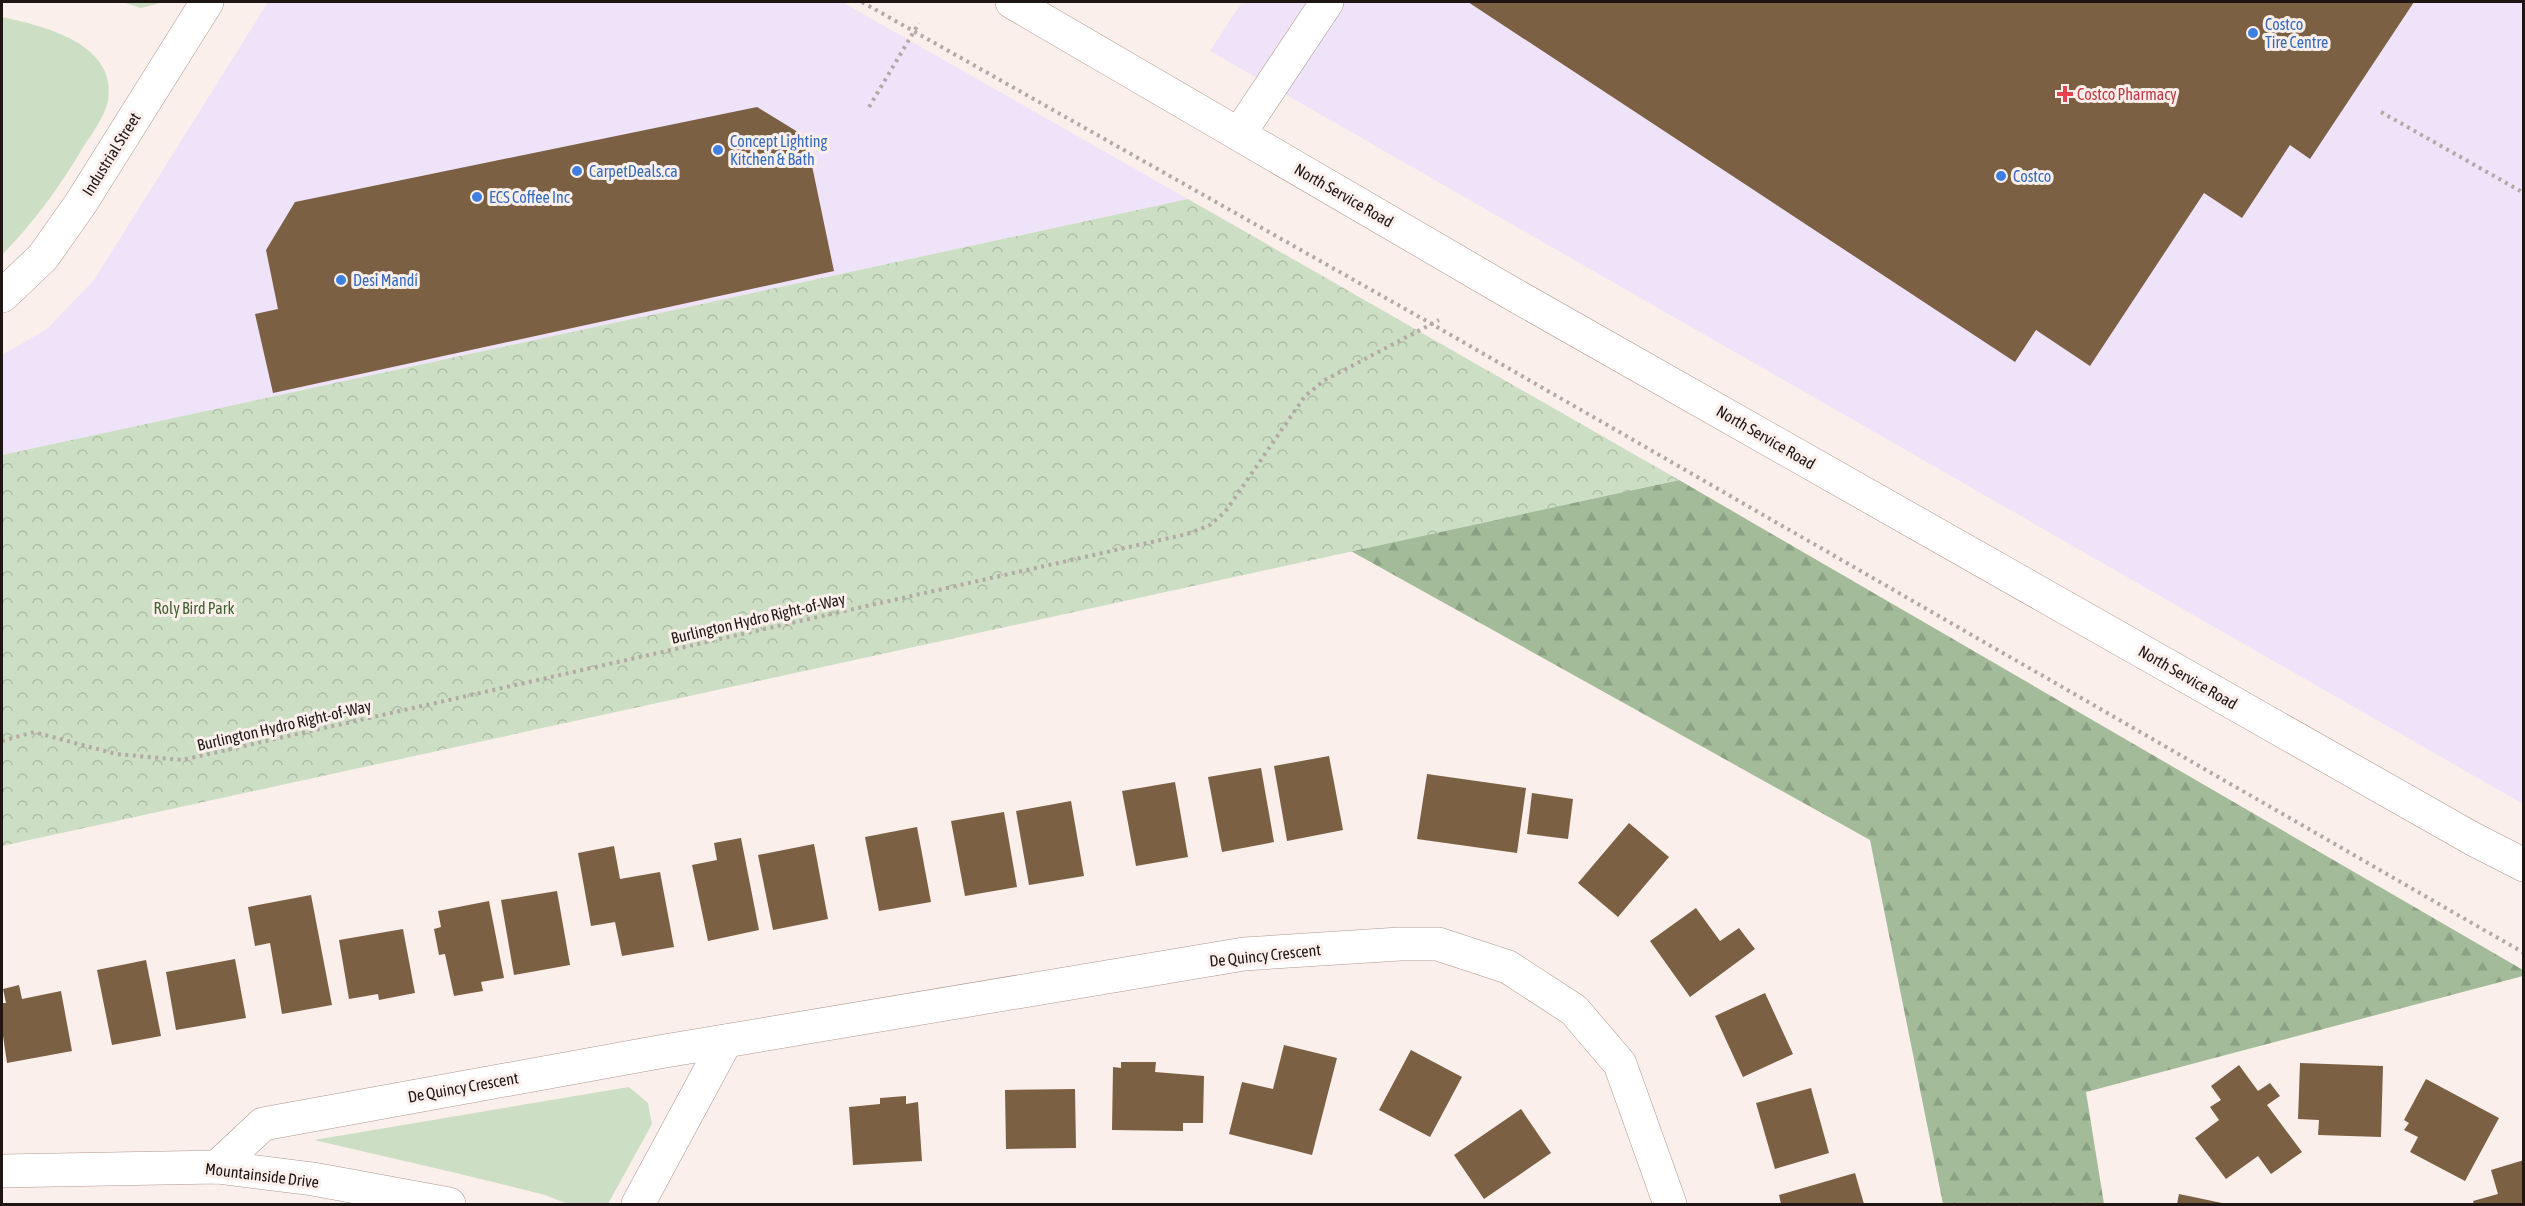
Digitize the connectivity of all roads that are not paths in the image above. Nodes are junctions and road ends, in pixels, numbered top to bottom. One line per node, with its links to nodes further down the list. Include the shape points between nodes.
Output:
1 (207, 2): 5 (street, Industrial Street, via 81,203 43,257)
2 (1012, 2): 4 (street, North Service Road)
3 (1327, 2): 4 (street)
4 (1239, 134): 6 (street, North Service Road)
5 (2, 296)
6 (2523, 865)
7 (726, 1041): 8 (street, De Quincy Crescent, via 262,1124); 11 (street); 12 (street, De Quincy Crescent, via 1244,954 1437,944 1508,967 1574,1010 1620,1064)
8 (217, 1167): 9 (street, Mountainside Drive); 10 (street, Mountainside Drive, via 313,1179)
9 (2, 1171)
10 (449, 1204)
11 (638, 1204)
12 (1670, 1204)

